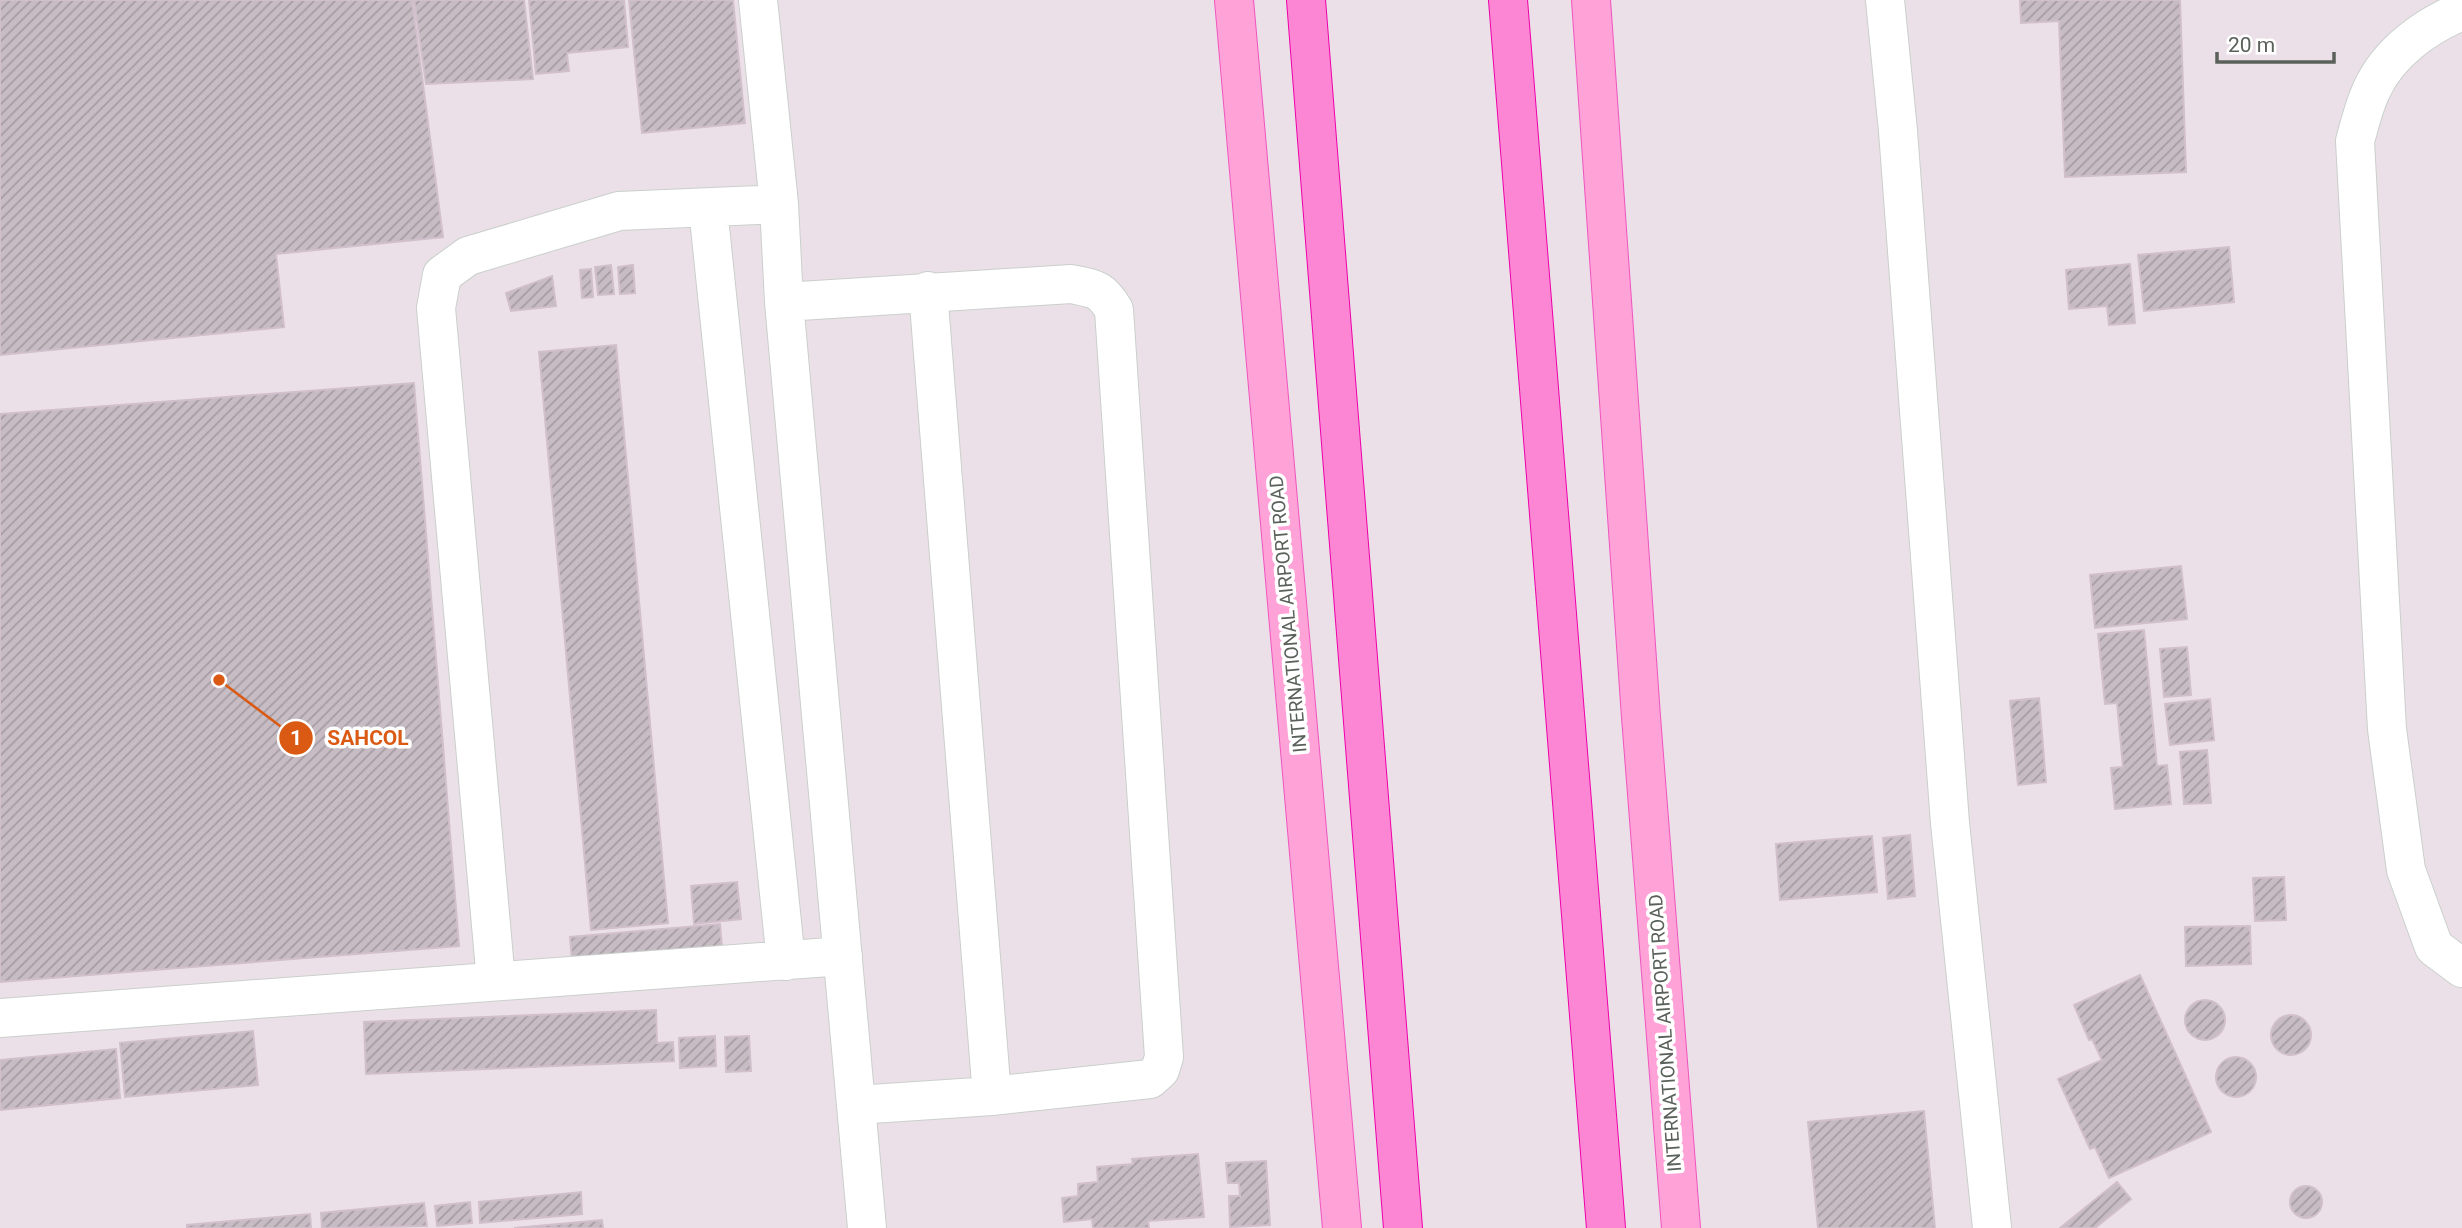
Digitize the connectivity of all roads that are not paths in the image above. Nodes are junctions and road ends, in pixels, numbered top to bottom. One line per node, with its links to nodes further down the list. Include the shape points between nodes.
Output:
1 (758, 0): 8 (lane)
2 (1234, 0): 20 (main road, INTERNATIONAL AIRPORT ROAD)
3 (1306, 0): 21 (highway)
4 (1508, 0): 22 (highway)
5 (1591, 0): 23 (main road, INTERNATIONAL AIRPORT ROAD)
6 (1885, 0): 24 (lane, via 1950,823)
7 (2462, 11): 14 (lane, via 2438,21 2398,51 2372,88 2355,141 2387,729 2406,870 2434,947)
8 (779, 204): 9 (lane); 11 (lane)
9 (708, 208): 13 (lane); 15 (lane, via 619,211 468,256 442,275 436,309)
10 (928, 292): 11 (lane); 17 (lane); 17 (lane, via 1071,284 1105,294 1114,310 1164,1057 1160,1070 1150,1079)
11 (784, 302): 12 (lane)
12 (843, 956): 13 (lane); 18 (lane)
13 (786, 961): 15 (lane)
14 (2462, 968)
15 (496, 981): 16 (lane)
16 (0, 1018)
17 (992, 1096): 18 (lane)
18 (856, 1105): 19 (lane)
19 (867, 1228)
20 (1342, 1228)
21 (1403, 1228)
22 (1606, 1228)
23 (1681, 1228)
24 (1992, 1228)

